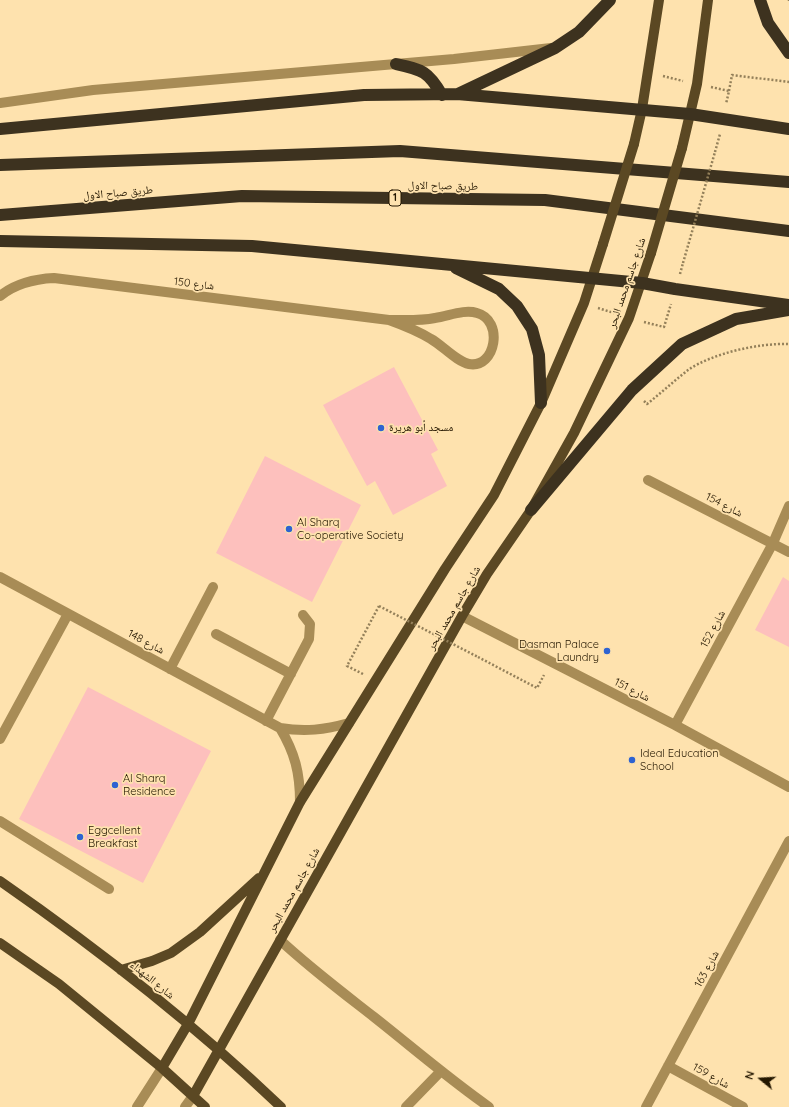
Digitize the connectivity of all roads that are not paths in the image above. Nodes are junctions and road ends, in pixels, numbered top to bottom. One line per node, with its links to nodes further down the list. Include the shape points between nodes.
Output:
1 (610, 0): 5 (highway, via 579,32)
2 (659, 0): 11 (main road)
3 (708, 0): 12 (main road, شارع جاسم محمد البحر)
4 (760, 0): 6 (highway, via 768,24)
5 (554, 48): 7 (street); 8 (highway)
6 (789, 53)
7 (396, 64): 9 (highway, via 425,72); 10 (street, via 93,90)
8 (456, 94): 9 (highway); 11 (highway)
9 (442, 95): 13 (highway, via 364,95)
10 (0, 103)
11 (642, 109): 12 (highway); 21 (main road, bridge, via 634,144)
12 (690, 114): 14 (highway); 22 (main road, شارع جاسم محمد البحر, bridge)
13 (0, 129)
14 (789, 129)
15 (0, 165): 16 (highway, via 400,151)
16 (789, 182)
17 (0, 215): 18 (highway, طريق صباح الاول / 1, via 242,196 545,200)
18 (789, 231)
19 (0, 241): 20 (highway, via 252,246)
20 (450, 264): 21 (highway); 27 (highway, via 499,289 517,306 532,329 539,355)
21 (592, 278): 22 (highway); 27 (main road, via 584,303)
22 (642, 283): 24 (highway); 30 (main road, شارع جاسم محمد البحر, via 626,325 574,433)
23 (0, 296): 26 (street, شارع 150, via 17,285 41,278 54,278)
24 (789, 305)
25 (789, 310): 30 (highway, via 736,319 682,344 632,390)
26 (389, 320): 26 (street, شارع 150, via 430,338 455,357 470,364 484,360 491,352 494,342 491,323 477,312 461,312 434,319)
27 (541, 403): 42 (main road, via 494,495)
28 (648, 480): 31 (street, شارع 154)
29 (789, 506): 31 (street)
30 (531, 510): 37 (main road, شارع جاسم محمد البحر)
31 (773, 543): 32 (street, شارع 154); 43 (street, شارع 152)
32 (789, 552)
33 (0, 577): 35 (street, شارع 148)
34 (213, 587): 39 (street)
35 (68, 614): 39 (street, شارع 148); 45 (street)
36 (303, 615): 40 (street, via 310,624 309,639)
37 (462, 616): 43 (street, شارع 151); 53 (main road, شارع جاسم محمد البحر)
38 (216, 634): 40 (street)
39 (170, 669): 41 (street, شارع 148)
40 (291, 674): 41 (street)
41 (266, 721): 44 (street, شارع 148)
42 (349, 723): 44 (street, شارع 148, via 312,731); 47 (main road)
43 (675, 725): 46 (street, شارع 151)
44 (280, 728): 47 (street, via 294,755 299,778)
45 (0, 739)
46 (789, 787)
47 (300, 802): 50 (main road)
48 (0, 821): 52 (street)
49 (789, 841): 58 (street, شارع 163)
50 (264, 873): 55 (main road, via 200,932 171,953); 56 (main road)
51 (0, 880): 55 (main road, شارع الشهداء)
52 (109, 889)
53 (280, 940): 57 (main road, شارع جاسم محمد البحر); 60 (street)
54 (0, 943): 59 (main road, via 59,984)
55 (121, 970): 56 (main road, شارع الشهداء)
56 (188, 1024): 57 (main road, شارع الشهداء); 59 (main road)
57 (218, 1051): 61 (main road, شارع جاسم محمد البحر); 65 (main road, شارع الشهداء)
58 (668, 1066): 68 (street, شارع 163); 69 (street, شارع 159)
59 (162, 1068): 61 (main road); 62 (street)
60 (441, 1071): 66 (street); 67 (street)
61 (193, 1096): 63 (street); 64 (main road)
62 (137, 1107)
63 (185, 1107)
64 (205, 1107)
65 (281, 1107)
66 (406, 1107)
67 (489, 1107)
68 (646, 1107)
69 (743, 1107)

